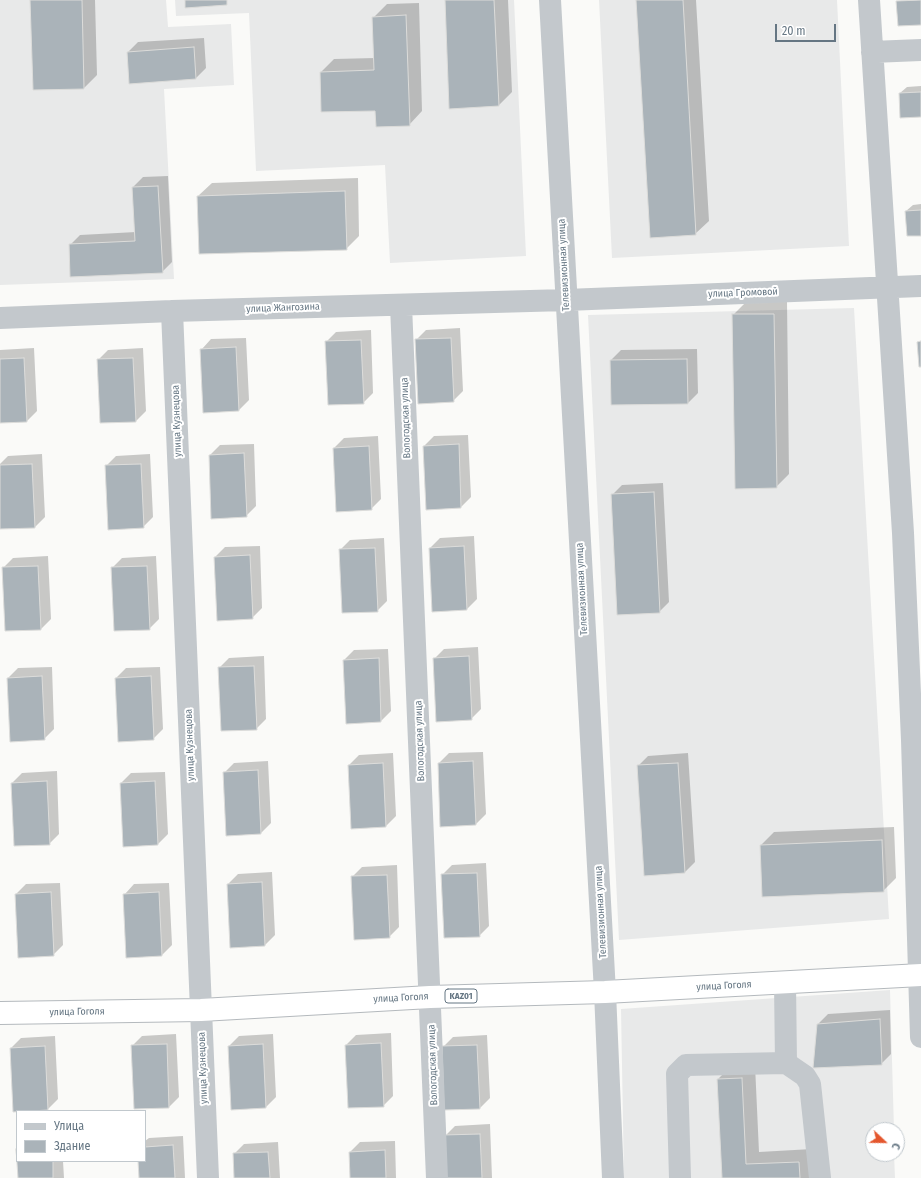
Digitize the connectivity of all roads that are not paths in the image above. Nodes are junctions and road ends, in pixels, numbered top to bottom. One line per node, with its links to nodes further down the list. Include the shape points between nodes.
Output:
1 (550, 0): 7 (street, Телевизионная улица)
2 (869, 0): 4 (street)
3 (921, 50): 4 (street)
4 (872, 52): 6 (street)
5 (921, 286): 6 (street, улица Громовой)
6 (888, 287): 7 (street, улица Громовой); 11 (street)
7 (566, 300): 8 (street, улица Жангозина); 15 (street, Телевизионная улица)
8 (401, 305): 9 (street, улица Жангозина); 16 (street, Вологодская улица)
9 (172, 311): 10 (street, улица Жангозина); 17 (street, улица Кузнецова)
10 (0, 318)
11 (912, 533): 12 (street)
12 (917, 740): 13 (street)
13 (920, 975): 14 (highway, улица Гоголя / KАZ01); 19 (street)
14 (785, 983): 15 (highway, улица Гоголя / KАZ01); 20 (street)
15 (605, 992): 16 (highway, улица Гоголя / KАZ01); 23 (street, Телевизионная улица)
16 (430, 997): 17 (highway, улица Гоголя / KАZ01); 22 (street, Вологодская улица)
17 (201, 1010): 18 (highway, улица Гоголя / KАZ01); 21 (street, улица Кузнецова)
18 (0, 1014)
19 (921, 1037)
20 (786, 1063): 24 (street, via 686,1065 677,1074); 25 (street, via 805,1076 810,1084)
21 (208, 1178)
22 (437, 1178)
23 (613, 1178)
24 (680, 1178)
25 (820, 1178)

